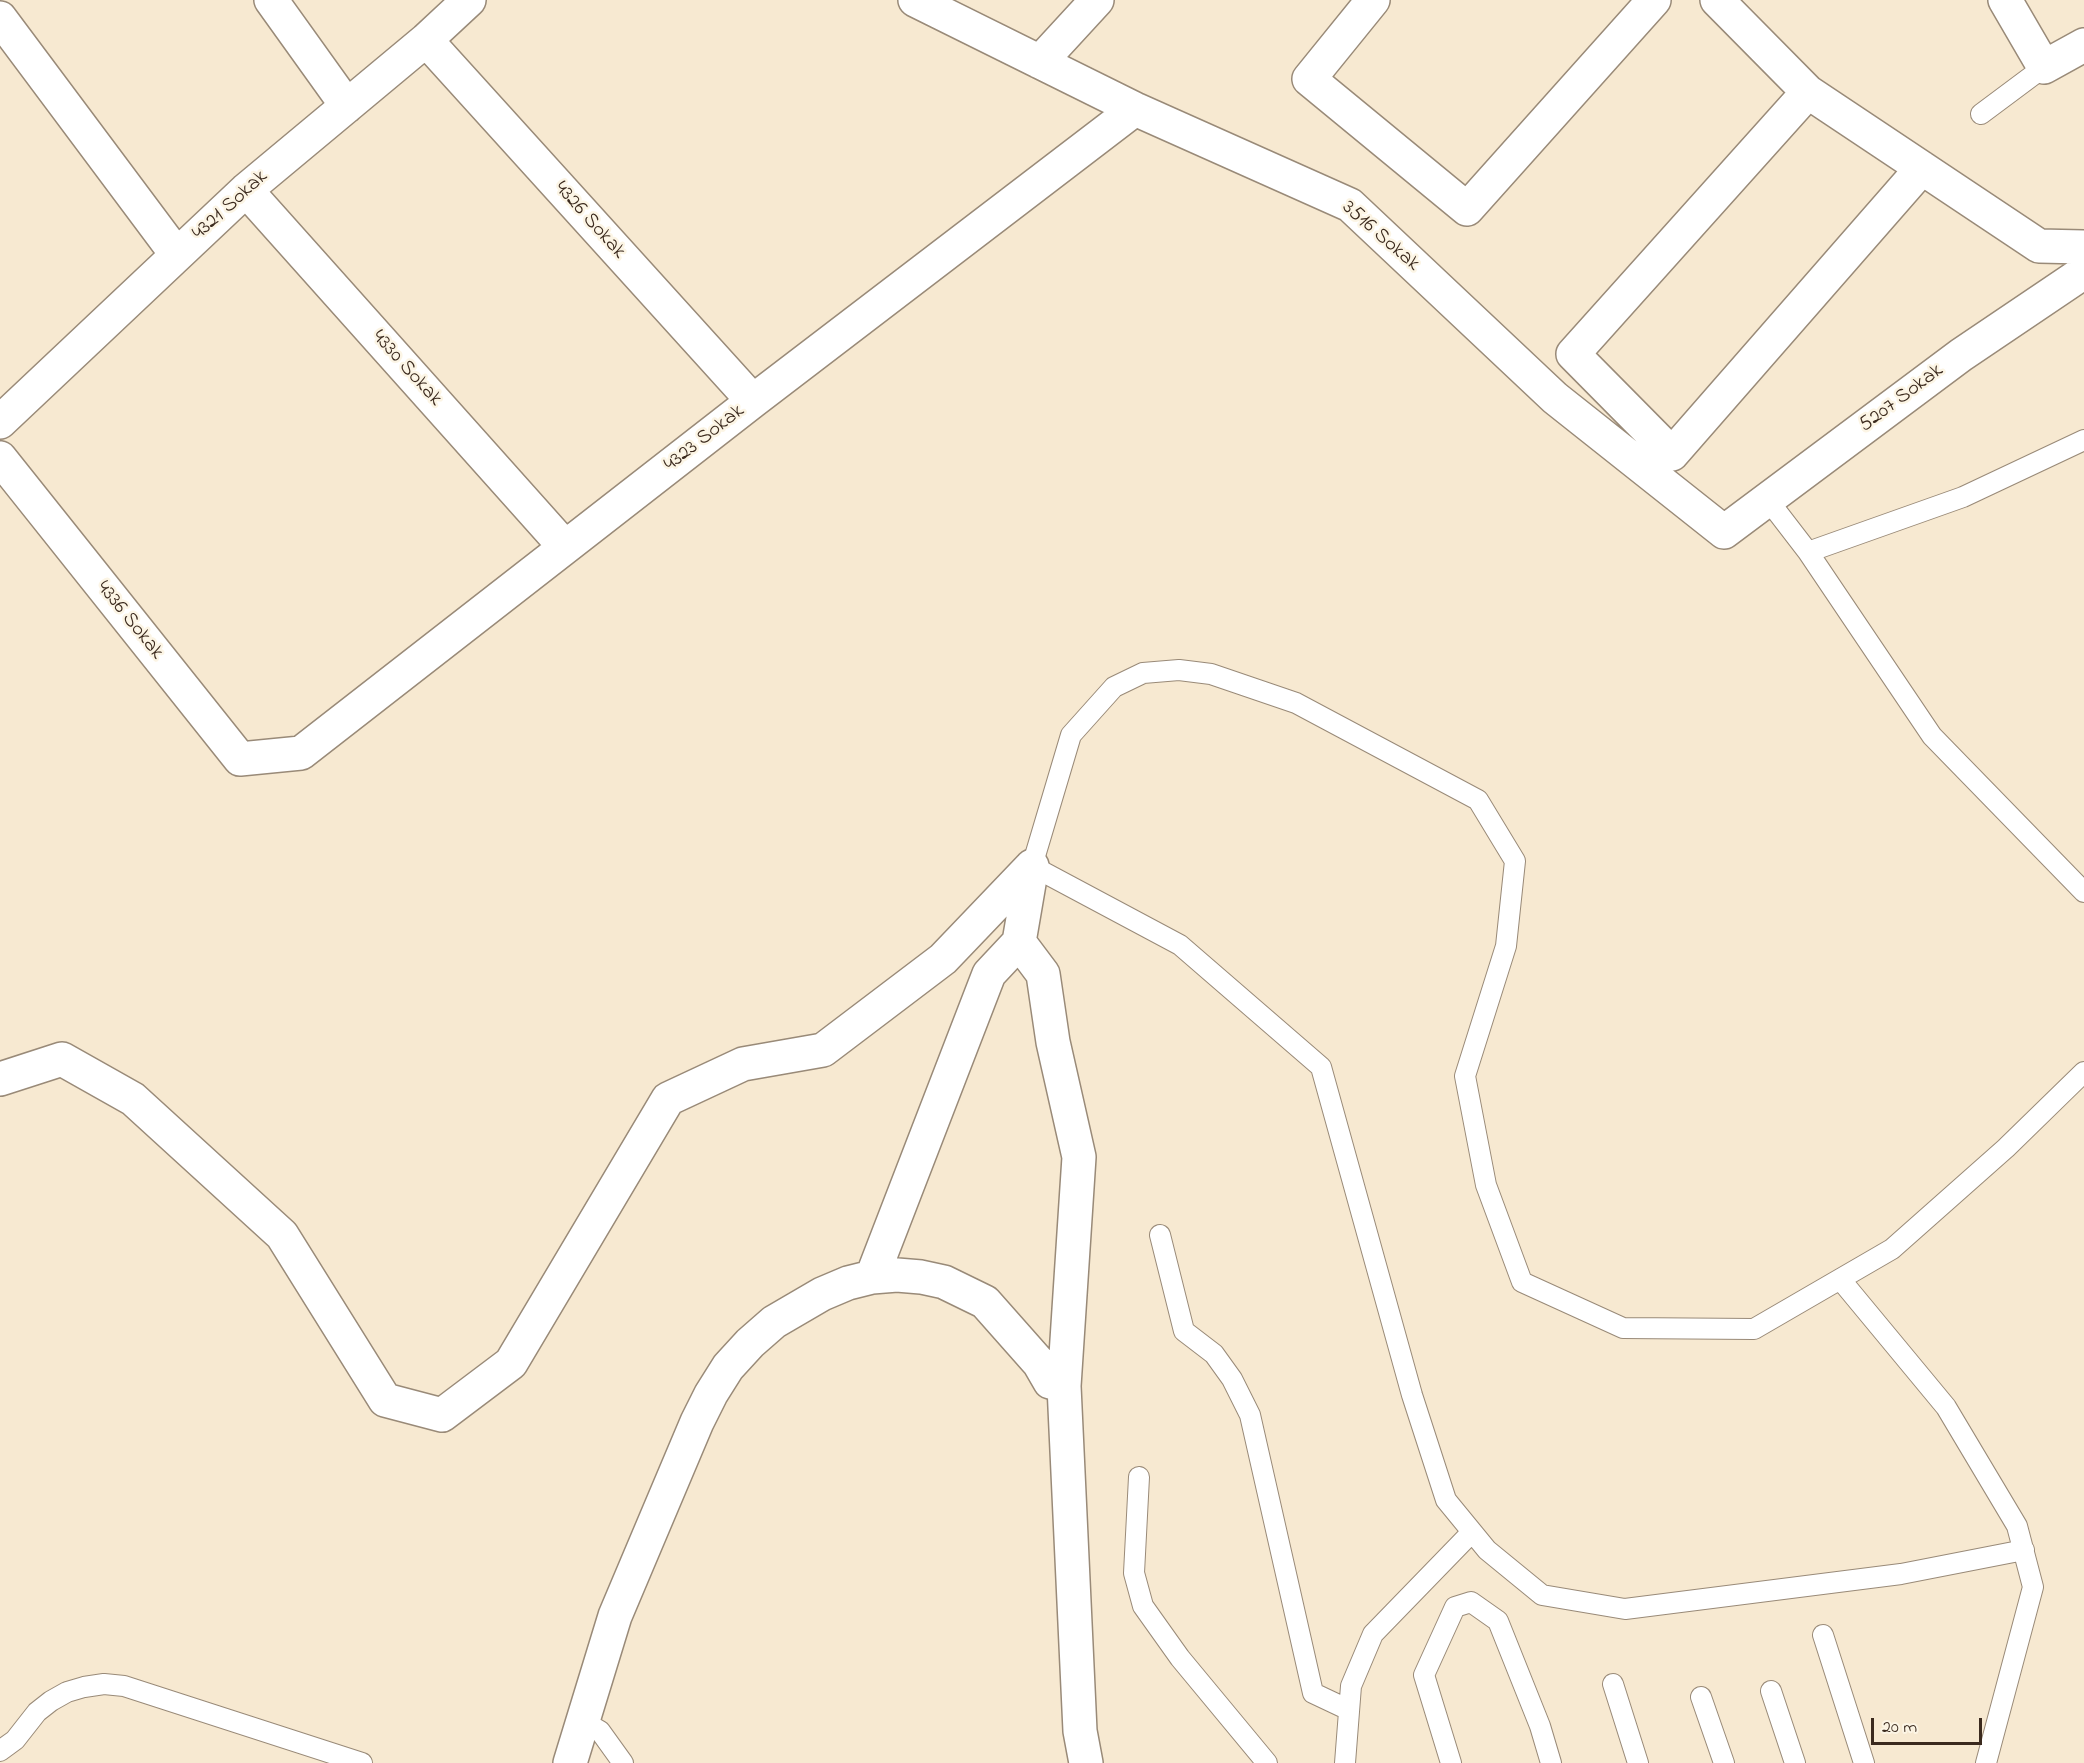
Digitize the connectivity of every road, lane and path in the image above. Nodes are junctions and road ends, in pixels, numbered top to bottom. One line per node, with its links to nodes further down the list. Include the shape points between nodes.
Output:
1 (271, 0): 15 (street)
2 (470, 0): 10 (street, 4321 Sokak)
3 (915, 0): 12 (street, 3516 Sokak)
4 (1097, 0): 12 (street)
5 (1373, 0): 6 (street, via 1309,79 1467,209)
6 (1654, 0)
7 (2005, 0): 13 (street)
8 (1723, 2): 14 (street)
9 (0, 18): 21 (street)
10 (426, 40): 15 (street, 4321 Sokak); 23 (street, 4326 Sokak)
11 (2084, 45): 13 (street)
12 (1040, 62): 16 (street, 3516 Sokak)
13 (2044, 67): 17 (lane)
14 (1808, 92): 18 (street); 18 (street, via 1573,354 1672,454)
15 (348, 106): 19 (street, 4321 Sokak)
16 (1136, 110): 23 (street, 4323 Sokak); 28 (street, 3516 Sokak, via 1350,205 1555,398)
17 (1981, 114)
18 (1922, 168): 20 (street, via 2039,246)
19 (246, 190): 21 (street, 4321 Sokak); 29 (street, 4330 Sokak)
20 (2084, 247)
21 (177, 255): 24 (street, 4321 Sokak)
22 (2084, 272): 27 (street, 5207 Sokak, via 1961,355)
23 (753, 401): 29 (street, 4323 Sokak)
24 (0, 422)
25 (2084, 440): 30 (lane, via 1963,497)
26 (1, 461): 31 (street, 4336 Sokak, via 240,759)
27 (1768, 500): 28 (street, 5207 Sokak); 30 (lane)
28 (1724, 532)
29 (566, 547): 31 (street, 4323 Sokak, via 301,753)
30 (1808, 552): 33 (lane, via 1932,736)
31 (271, 756)
32 (1032, 866): 34 (street); 36 (street, via 943,959 823,1050 743,1064 668,1099 511,1363 442,1415 385,1401 282,1235 133,1099 62,1059); 39 (lane, via 1071,735 1114,687 1143,673 1179,670 1211,674 1296,703 1478,800 1515,861 1506,946 1465,1076 1486,1185 1522,1282 1623,1328 1754,1329); 42 (lane, via 1180,945 1321,1067 1412,1395 1446,1500)
33 (2084, 892)
34 (1019, 942): 38 (street, via 989,974); 40 (street, via 1043,974 1053,1042 1079,1157)
35 (2084, 1072): 39 (lane, via 2006,1148 1892,1249)
36 (0, 1079)
37 (1160, 1235): 48 (lane, via 1184,1331 1214,1354 1250,1415 1313,1693)
38 (872, 1277): 40 (street, via 897,1275 944,1282 985,1302 1039,1363 1050,1382); 49 (street, via 822,1293 774,1322 735,1359 711,1394 615,1616)
39 (1840, 1279): 43 (lane, via 1946,1407 2017,1526)
40 (1064, 1386): 54 (street, via 1080,1731)
41 (1139, 1477): 55 (lane, via 1134,1573 1143,1606 1180,1658)
42 (1472, 1532): 43 (lane, via 1486,1550 1542,1595 1625,1610 1901,1574); 48 (lane, via 1373,1634 1351,1686)
43 (2024, 1550): 63 (lane, via 2033,1587)
44 (1823, 1635): 62 (lane)
45 (1613, 1684): 59 (lane)
46 (1771, 1691): 61 (lane)
47 (1701, 1697): 60 (lane)
48 (1349, 1710): 56 (lane)
49 (583, 1721): 52 (street); 53 (lane, via 600,1731)
50 (0, 1751): 51 (lane, via 51,1701 67,1692 104,1684 124,1686)
51 (362, 1763)
52 (570, 1763)
53 (623, 1763)
54 (1086, 1763)
55 (1267, 1763)
56 (1345, 1763)
57 (1451, 1763): 58 (lane, via 1424,1675 1455,1607 1471,1602 1498,1621)
58 (1551, 1763)
59 (1638, 1763)
60 (1724, 1763)
61 (1795, 1763)
62 (1863, 1763)
63 (1986, 1763)

